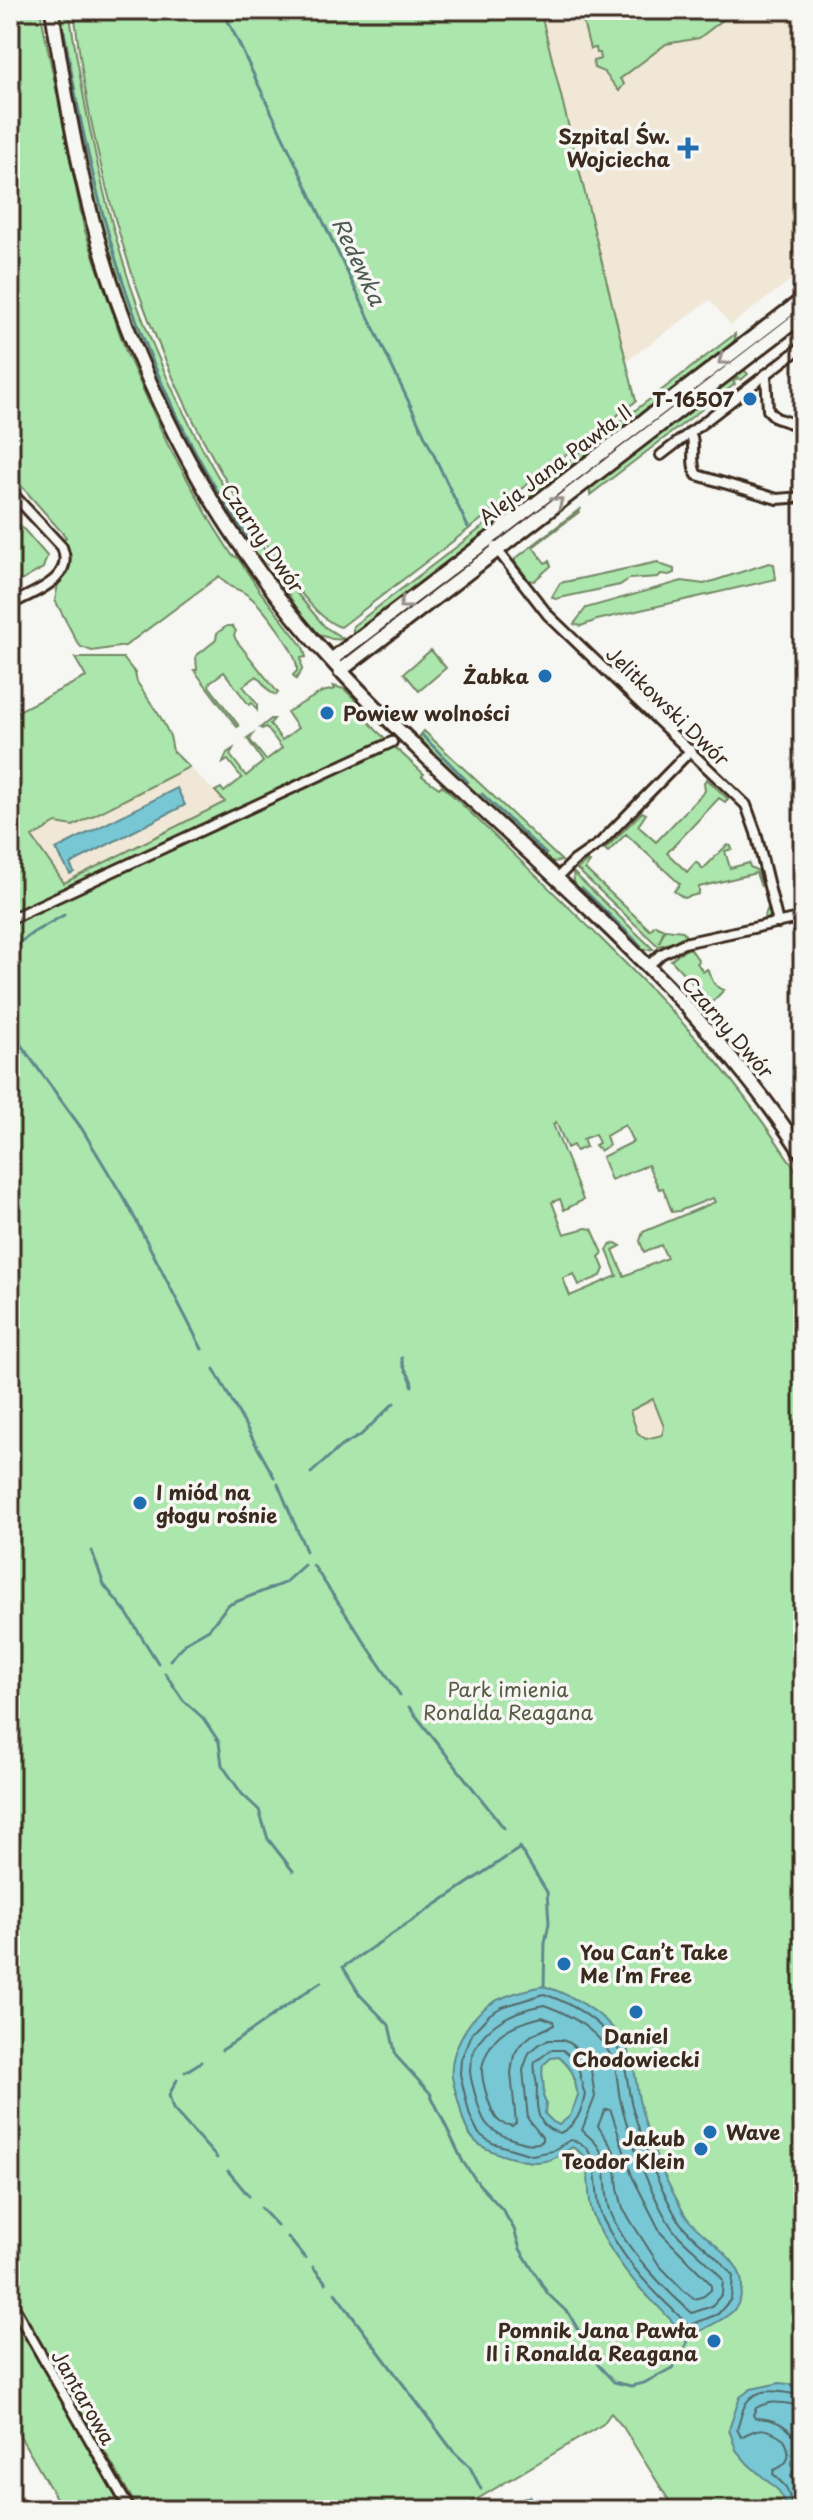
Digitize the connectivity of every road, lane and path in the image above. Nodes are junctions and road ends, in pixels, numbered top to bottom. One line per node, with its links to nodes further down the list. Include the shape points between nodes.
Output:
1 (52, 10): 14 (main road, Czarny Dwór, via 89,206 135,348 212,502)
2 (803, 299): 5 (main road, Aleja Jana Pawła II)
3 (803, 315): 5 (main road, Aleja Jana Pawła II)
4 (803, 346): 6 (street)
5 (750, 347): 12 (main road, Aleja Jana Pawła II)
6 (766, 374): 7 (street); 9 (street, via 768,410 797,425)
7 (690, 432): 8 (street); 11 (street, via 697,475 777,499)
8 (661, 455)
9 (803, 461)
10 (10, 491): 13 (street, via 62,547 65,559 59,576)
11 (803, 497)
12 (494, 543): 15 (main road, Aleja Jana Pawła II, one-way to 15); 17 (main road, Aleja Jana Pawła II); 19 (street, Jelitkowski Dwór, via 548,615)
13 (10, 605)
14 (314, 640): 15 (main road, via 328,645); 16 (main road, Czarny Dwór)
15 (355, 642): 16 (main road, Aleja Jana Pawła II)
16 (331, 660): 17 (main road, Czarny Dwór)
17 (340, 671): 20 (main road, Czarny Dwór)
18 (392, 742): 22 (street)
19 (691, 750): 20 (street, via 600,843); 23 (street, Jelitkowski Dwór, via 751,813)
20 (557, 878): 24 (main road, Czarny Dwór)
21 (803, 917): 23 (street, Czarny Dwór)
22 (10, 919)
23 (778, 923): 24 (street, Czarny Dwór, via 684,943)
24 (647, 967): 25 (main road, Czarny Dwór, via 733,1059)
25 (803, 1155)
26 (10, 2300): 27 (street, Jantarowa)
27 (130, 2510)

